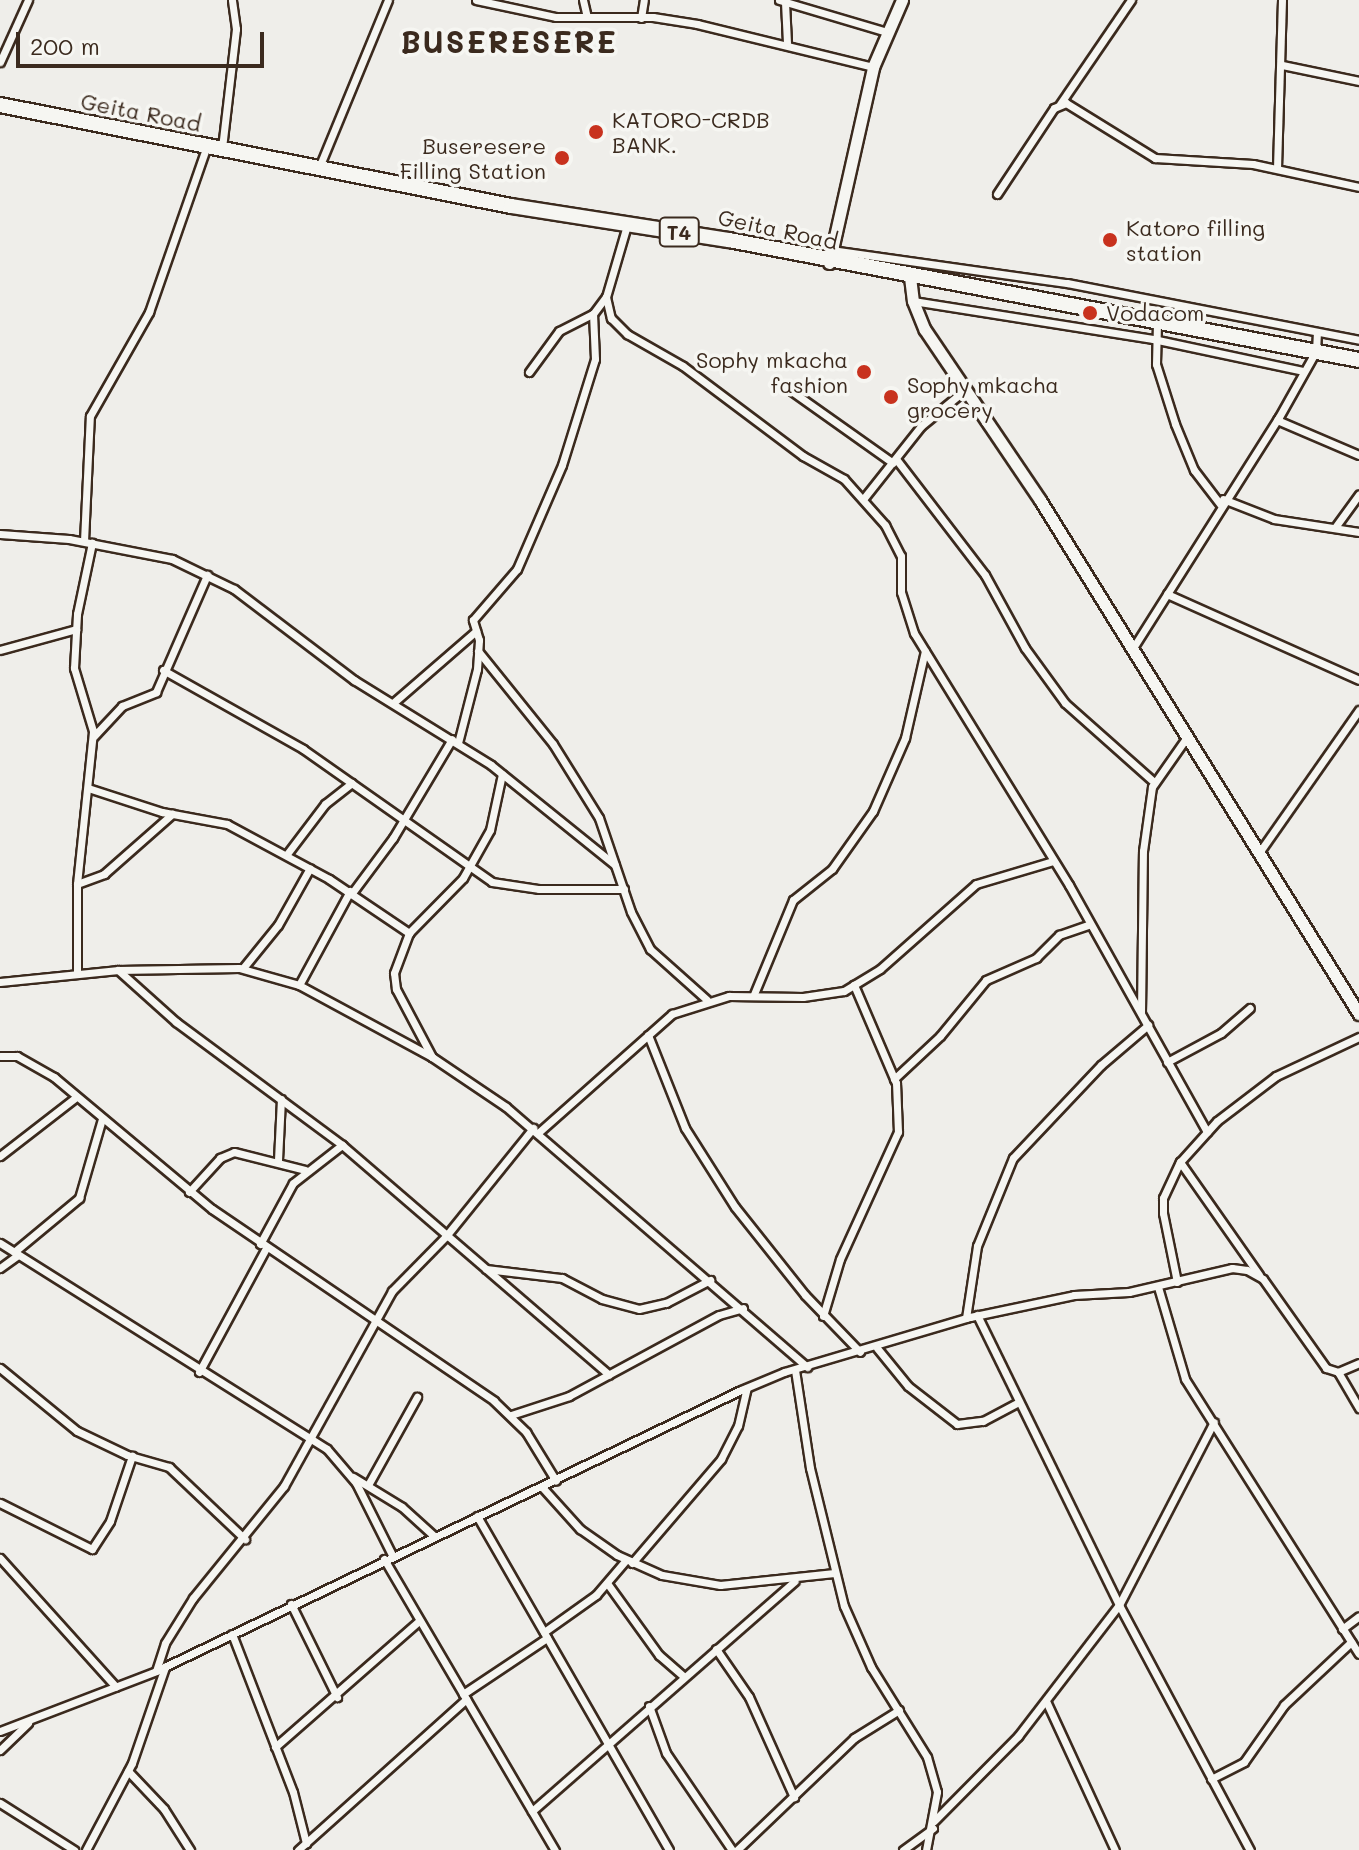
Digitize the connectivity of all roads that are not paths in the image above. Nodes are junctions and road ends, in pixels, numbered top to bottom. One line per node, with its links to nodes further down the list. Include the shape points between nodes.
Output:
1 (28, 0): 15 (street)
2 (232, 0): 22 (street, via 236,29)
3 (388, 0): 23 (street)
4 (476, 0): 11 (street, via 556,17)
5 (583, 0): 11 (street)
6 (644, 0): 12 (street)
7 (902, 0): 13 (street)
8 (1131, 0): 19 (street)
9 (1282, 0): 16 (street)
10 (782, 1): 13 (street); 14 (street)
11 (587, 17): 12 (street)
12 (641, 18): 14 (street)
13 (887, 32): 17 (street)
14 (787, 43): 17 (street)
15 (0, 62)
16 (1282, 65): 18 (street); 24 (street)
17 (873, 67): 28 (street)
18 (1359, 81)
19 (1060, 104): 24 (street, via 1077,107 1155,158); 26 (street)
20 (0, 105): 21 (highway, Geita Road / T4)
21 (206, 148): 22 (highway, Geita Road / T4); 52 (street, via 149,312 90,416)
22 (222, 151): 23 (highway, Geita Road / T4)
23 (320, 165): 27 (highway, Geita Road / T4, via 511,206)
24 (1277, 168): 25 (street)
25 (1359, 187)
26 (997, 194)
27 (627, 224): 28 (highway, Geita Road / T4); 30 (street)
28 (830, 257): 29 (highway, Geita Road / T4); 34 (street, via 1067,283)
29 (910, 277): 31 (street); 33 (highway, Geita Road / T4)
30 (606, 297): 32 (street); 47 (street, via 611,318 627,334 695,374)
31 (913, 301): 35 (street); 41 (street, via 925,330)
32 (593, 314): 40 (street, via 559,331); 56 (street, via 595,359 562,465 517,569 474,614)
33 (1157, 323): 35 (street); 37 (highway, Geita Road / T4)
34 (1317, 333): 36 (street); 37 (street)
35 (1153, 339): 39 (street); 48 (street, via 1175,424 1194,470)
36 (1359, 340)
37 (1316, 351): 38 (highway, Geita Road / T4); 39 (street)
38 (1359, 360)
39 (1303, 371): 43 (street)
40 (529, 372)
41 (966, 389): 45 (street, via 921,426); 57 (street)
42 (790, 390): 45 (street)
43 (1277, 420): 44 (street); 48 (street)
44 (1359, 455)
45 (895, 461): 47 (street); 69 (street, via 985,575 1065,703)
46 (1359, 494): 49 (street)
47 (864, 498): 60 (street, via 901,556 903,607)
48 (1221, 502): 49 (street, via 1274,519); 54 (street)
49 (1336, 526): 50 (street)
50 (1359, 532)
51 (0, 534): 52 (street)
52 (88, 542): 53 (street, via 172,559); 55 (street)
53 (207, 575): 61 (street); 63 (street)
54 (1167, 594): 57 (street); 62 (street)
55 (76, 629): 58 (street); 66 (street, via 74,668)
56 (476, 631): 59 (street); 63 (street)
57 (1133, 648): 65 (street)
58 (0, 650)
59 (478, 651): 67 (street); 78 (street, via 569,767 599,818)
60 (925, 651): 76 (street); 91 (street, via 905,738 873,811 832,869 793,900)
61 (163, 670): 66 (street, via 153,696 115,711); 70 (street, via 303,749)
62 (1359, 680)
63 (393, 703): 67 (street)
64 (1359, 710): 74 (street)
65 (1189, 736): 69 (street); 74 (street)
66 (93, 737): 71 (street)
67 (455, 741): 68 (street); 73 (street)
68 (502, 774): 77 (street, via 496,813); 78 (street)
69 (1153, 781): 94 (street, via 1143,851)
70 (352, 783): 73 (street); 75 (street, via 325,804)
71 (88, 788): 72 (street); 80 (street)
72 (172, 814): 75 (street, via 227,824); 80 (street, via 104,874)
73 (404, 820): 77 (street); 82 (street)
74 (1261, 850): 95 (street)
75 (287, 854): 79 (street)
76 (1053, 861): 83 (street); 90 (street, via 976,884)
77 (470, 865): 81 (street, via 503,886); 84 (street, via 446,899)
78 (615, 865): 81 (street)
79 (310, 868): 82 (street); 85 (street, via 278,925)
80 (77, 884): 87 (street)
81 (624, 889): 92 (street, via 650,949)
82 (351, 892): 84 (street); 89 (street)
83 (1088, 925): 94 (street); 102 (street, via 1059,935 1036,958 986,980 940,1036)
84 (409, 933): 100 (street, via 394,982)
85 (243, 968): 86 (street); 89 (street)
86 (118, 970): 87 (street); 104 (street, via 176,1022)
87 (77, 974): 88 (street)
88 (0, 982)
89 (299, 985): 100 (street)
90 (854, 985): 91 (street, via 803,997); 102 (street)
91 (754, 994): 92 (street)
92 (707, 1000): 97 (street, via 672,1014)
93 (1250, 1008): 101 (street, via 1221,1033)
94 (1141, 1012): 96 (street)
95 (1359, 1014)
96 (1148, 1025): 101 (street); 127 (street, via 1101,1065 1013,1158 977,1246)
97 (648, 1035): 106 (street); 126 (street, via 668,1092 709,1167 762,1244)
98 (1359, 1037): 107 (street, via 1276,1076)
99 (0, 1056): 103 (street, via 27,1061)
100 (432, 1057): 106 (street)
101 (1167, 1062): 107 (street)
102 (894, 1079): 126 (street, via 901,1102 898,1132 840,1259)
103 (76, 1097): 105 (street); 109 (street)
104 (281, 1099): 108 (street); 110 (street)
105 (102, 1119): 113 (street); 117 (street, via 79,1198)
106 (536, 1130): 114 (street); 121 (street)
107 (1207, 1132): 111 (street)
108 (342, 1145): 112 (street); 114 (street)
109 (0, 1156)
110 (278, 1160): 112 (street); 113 (street, via 227,1154)
111 (1180, 1162): 120 (street); 122 (street, via 1163,1198)
112 (305, 1170): 116 (street, via 281,1199)
113 (189, 1192): 116 (street)
114 (446, 1236): 119 (street); 128 (street, via 410,1269)
115 (0, 1243): 117 (street)
116 (263, 1246): 128 (street); 135 (street)
117 (16, 1253): 118 (street); 135 (street)
118 (0, 1268)
119 (484, 1269): 121 (street, via 562,1278 602,1299 639,1309 666,1303); 137 (street)
120 (1260, 1278): 122 (street, via 1232,1268); 136 (street, via 1315,1357)
121 (710, 1280): 124 (street)
122 (1177, 1282): 123 (street)
123 (1158, 1287): 125 (street, via 1074,1295); 143 (street, via 1185,1379)
124 (743, 1308): 132 (street); 137 (street, via 719,1315)
125 (977, 1315): 127 (street); 140 (street)
126 (823, 1316): 130 (street)
127 (966, 1318): 129 (street)
128 (377, 1319): 142 (street); 144 (street)
129 (877, 1348): 130 (street); 140 (street, via 908,1386 957,1424 983,1421)
130 (860, 1352): 132 (street)
131 (1359, 1363): 136 (street)
132 (807, 1367): 133 (street)
133 (795, 1370): 138 (street); 158 (street)
134 (0, 1371): 145 (street, via 54,1416)
135 (199, 1372): 144 (street)
136 (1338, 1372): 141 (street)
137 (609, 1375): 142 (street, via 569,1396)
138 (747, 1388): 147 (street); 157 (street, via 738,1426 721,1459)
139 (417, 1397): 148 (street)
140 (1018, 1402): 162 (street)
141 (1359, 1408)
142 (511, 1415): 147 (street)
143 (1214, 1422): 162 (street); 165 (street)
144 (308, 1435): 146 (street); 153 (street, via 284,1486)
145 (132, 1456): 150 (street, via 110,1521 92,1549); 153 (street, via 169,1467)
146 (351, 1476): 148 (street); 154 (street)
147 (556, 1481): 149 (street)
148 (368, 1485): 152 (street)
149 (542, 1487): 151 (street); 157 (street, via 565,1517)
150 (0, 1503)
151 (477, 1516): 152 (street); 167 (street)
152 (434, 1536): 154 (street)
153 (245, 1539): 172 (street, via 193,1598 165,1643)
154 (392, 1555): 156 (street)
155 (0, 1558): 174 (street)
156 (384, 1559): 161 (street); 164 (street)
157 (629, 1562): 159 (street, via 662,1575 720,1585); 160 (street)
158 (834, 1573): 159 (street); 179 (street, via 854,1636)
159 (795, 1581): 169 (street)
160 (607, 1583): 167 (street); 173 (street, via 659,1655)
161 (291, 1604): 166 (street); 176 (street)
162 (1119, 1605): 177 (street); 186 (street)
163 (1359, 1616): 165 (street)
164 (419, 1621): 175 (street); 176 (street)
165 (1342, 1629): 168 (street)
166 (232, 1634): 171 (street); 183 (street)
167 (546, 1635): 175 (street); 182 (street)
168 (1351, 1642): 170 (street); 186 (street, via 1284,1705 1244,1762)
169 (716, 1649): 173 (street); 187 (street, via 749,1697)
170 (1359, 1654)
171 (165, 1667): 172 (street); 185 (street)
172 (156, 1671): 174 (street)
173 (684, 1677): 178 (street)
174 (116, 1687): 180 (street)
175 (464, 1696): 189 (street); 191 (street)
176 (337, 1697): 183 (street)
177 (1046, 1701): 190 (street); 201 (street)
178 (649, 1706): 182 (street); 198 (street, via 666,1753)
179 (899, 1710): 187 (street, via 854,1738); 190 (street, via 927,1757 937,1792)
180 (29, 1721): 181 (street); 184 (street)
181 (0, 1731)
182 (605, 1742): 189 (street); 197 (street)
183 (275, 1747): 191 (street)
184 (0, 1750)
185 (128, 1771): 193 (street); 194 (street, via 164,1809)
186 (1211, 1779): 202 (street)
187 (794, 1797): 198 (street)
188 (0, 1803): 192 (street)
189 (532, 1811): 196 (street)
190 (933, 1825): 199 (street); 200 (street)
191 (306, 1843): 195 (street)
192 (74, 1850)
193 (86, 1850)
194 (190, 1850)
195 (298, 1850)
196 (555, 1850)
197 (669, 1850)
198 (735, 1850)
199 (903, 1850)
200 (926, 1850)
201 (1115, 1850)
202 (1250, 1850)

